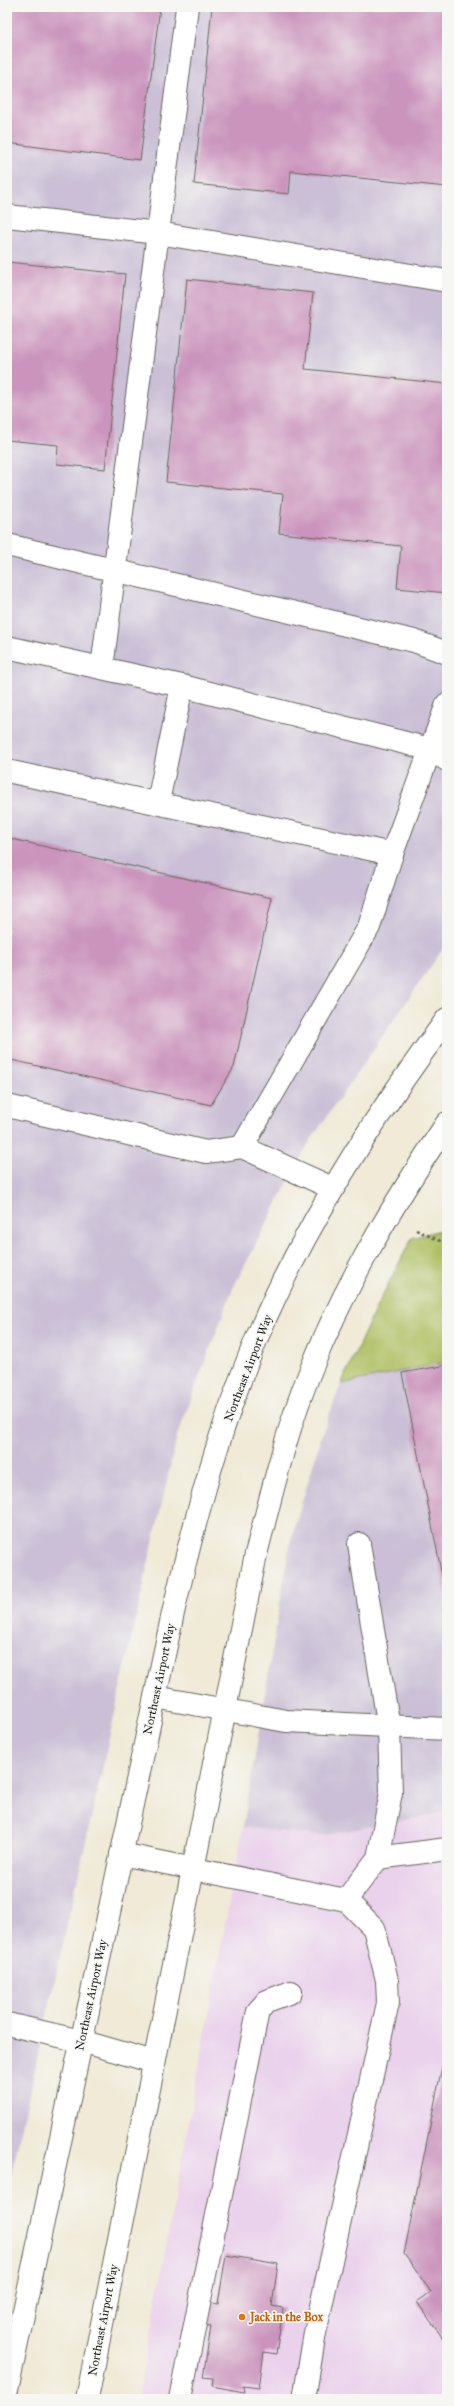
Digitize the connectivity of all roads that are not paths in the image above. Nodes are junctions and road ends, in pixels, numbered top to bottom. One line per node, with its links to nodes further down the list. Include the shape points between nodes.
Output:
1 (187, 7): 3 (main road)
2 (7, 216): 3 (main road)
3 (158, 233): 4 (main road); 6 (main road)
4 (447, 281)
5 (7, 545): 6 (main road)
6 (115, 570): 8 (main road, via 414,641); 9 (main road)
7 (7, 647): 9 (main road)
8 (447, 653)
9 (102, 668): 10 (main road)
10 (182, 686): 12 (main road); 14 (main road)
11 (447, 704): 12 (main road)
12 (438, 754): 15 (main road)
13 (7, 771): 14 (main road)
14 (158, 802): 15 (main road)
15 (392, 854): 19 (main road, via 369,927)
16 (447, 1019): 20 (main road, Northeast Airport Way, via 408,1070)
17 (7, 1106): 19 (main road, via 206,1152)
18 (447, 1123): 23 (main road, Northeast Airport Way, via 416,1169 369,1249 310,1372 285,1446 256,1554)
19 (242, 1147): 20 (main road)
20 (332, 1188): 22 (main road, Northeast Airport Way, via 276,1295 241,1380 214,1457 191,1535)
21 (359, 1544): 24 (main road)
22 (155, 1697): 23 (main road); 27 (main road, Northeast Airport Way)
23 (225, 1710): 24 (main road, via 286,1721); 29 (main road, Northeast Airport Way)
24 (389, 1728): 25 (main road); 28 (main road, via 391,1793)
25 (447, 1729)
26 (447, 1849): 28 (main road)
27 (121, 1854): 29 (main road); 33 (main road, Northeast Airport Way)
28 (378, 1858): 30 (main road)
29 (193, 1870): 30 (main road); 34 (main road, Northeast Airport Way)
30 (346, 1900): 39 (main road, via 374,1928 387,1980 388,2003 315,2333)
31 (291, 1992): 38 (main road, via 267,2001 258,2011)
32 (7, 2024): 33 (main road)
33 (81, 2041): 34 (main road); 35 (main road, Northeast Airport Way)
34 (154, 2062): 37 (main road, Northeast Airport Way)
35 (13, 2331): 36 (main road, Northeast Airport Way)
36 (7, 2390)
37 (87, 2399)
38 (180, 2399)
39 (304, 2399)

